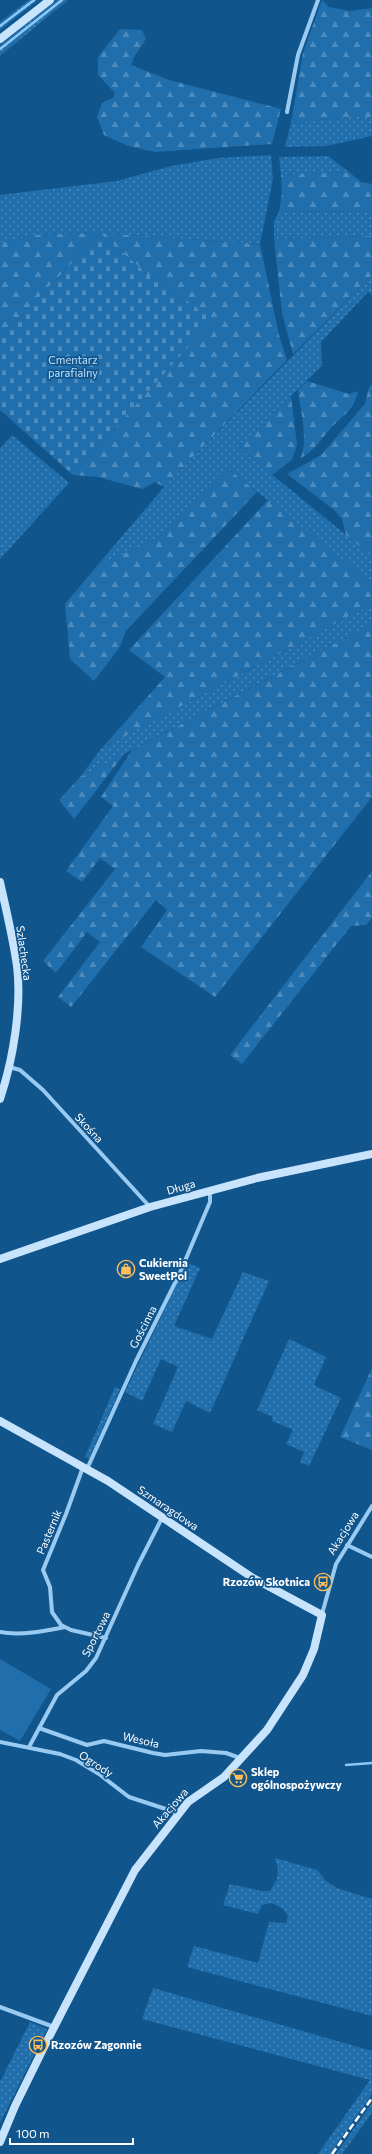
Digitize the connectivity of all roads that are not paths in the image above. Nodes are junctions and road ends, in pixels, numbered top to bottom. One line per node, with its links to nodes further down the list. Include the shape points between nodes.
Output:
1 (50, 0): 3 (street)
2 (318, 0): 4 (street, via 298,55)
3 (0, 39)
4 (287, 112)
5 (0, 882): 6 (street, Szlachecka, via 17,966 18,1004)
6 (9, 1067): 7 (street, Szlachecka); 10 (street, Skośna, via 20,1070 43,1090)
7 (0, 1099)
8 (372, 1154): 9 (street, Długa)
9 (210, 1190): 10 (street, Długa); 13 (street, Gościnna, via 210,1202 179,1275 136,1361 105,1433)
10 (150, 1207): 11 (street, Długa)
11 (0, 1260)
12 (0, 1421): 13 (street, Szmaragdowa)
13 (85, 1468): 15 (street, Szmaragdowa); 19 (street, Pasternik, via 43,1570 50,1587 54,1616)
14 (372, 1506): 16 (street, Akacjowa)
15 (162, 1518): 18 (street, Szmaragdowa, via 253,1578); 21 (street, Sportowa)
16 (347, 1545): 17 (street); 18 (street, Akacjowa, via 336,1564)
17 (372, 1557)
18 (322, 1615): 25 (street, Akacjowa, via 314,1649 303,1675 270,1726)
19 (65, 1627): 20 (street, via 32,1632); 21 (street)
20 (0, 1632)
21 (106, 1638): 22 (street, Sportowa, via 86,1671 57,1696)
22 (39, 1728): 24 (street, Sportowa); 25 (street, Wesoła, via 87,1745 104,1741 159,1754 201,1750 226,1753)
23 (0, 1742): 24 (street, Ogrody)
24 (29, 1747): 26 (street, Ogrody, via 76,1760 129,1798)
25 (242, 1759): 26 (street, Akacjowa, via 224,1777 196,1794)
26 (178, 1813): 28 (street, Akacjowa, via 136,1870)
27 (0, 2007): 28 (street)
28 (54, 2027): 29 (street, Akacjowa)
29 (0, 2142)

